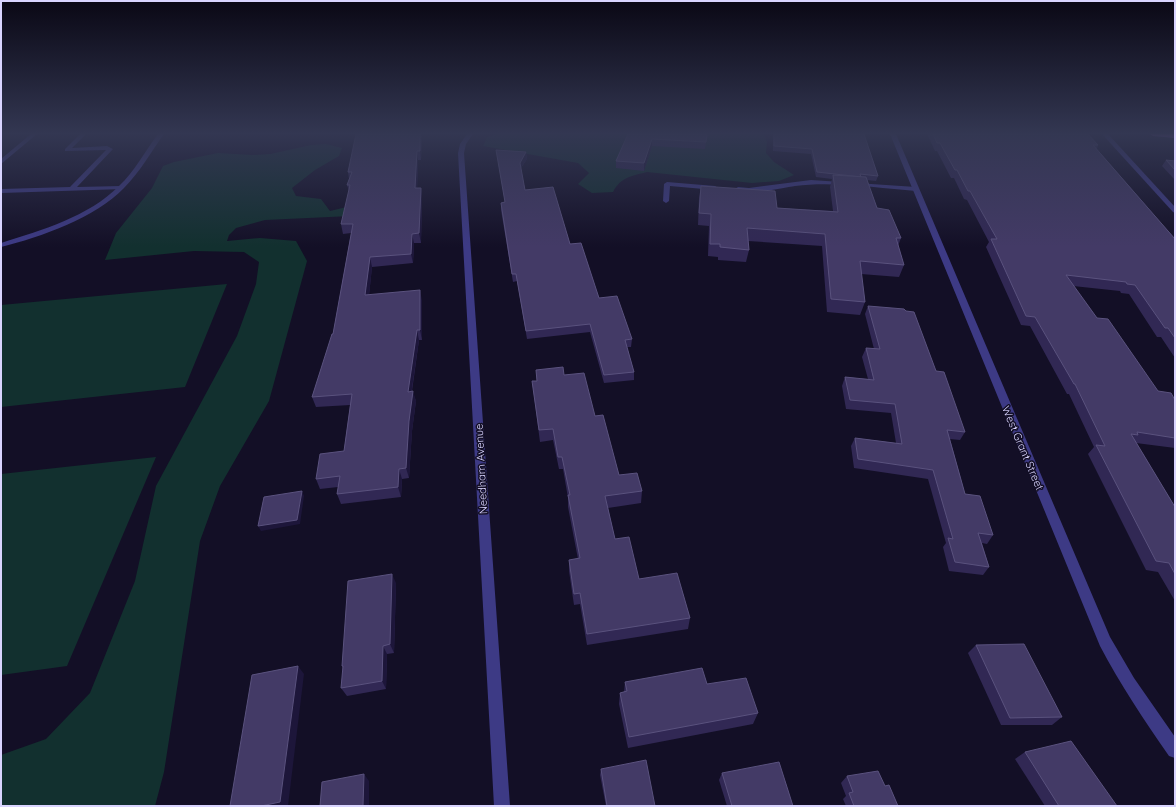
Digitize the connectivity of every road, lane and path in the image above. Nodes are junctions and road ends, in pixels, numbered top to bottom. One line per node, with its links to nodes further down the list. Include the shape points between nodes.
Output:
1 (88, 172): 8 (street)
2 (133, 172): 6 (street)
3 (462, 172): 16 (street, Needham Avenue)
4 (909, 172): 10 (street, West Grant Street)
5 (1139, 172): 13 (street)
6 (121, 188): 8 (street); 14 (street, via 71,220)
7 (719, 188): 12 (street, via 667,184)
8 (72, 189): 11 (street)
9 (734, 189): 10 (street, via 749,190 811,182)
10 (916, 189): 15 (street, West Grant Street, via 1105,641 1147,712)
11 (1, 191)
12 (666, 201)
13 (1175, 211)
14 (1, 245)
15 (1175, 750)
16 (502, 806)

